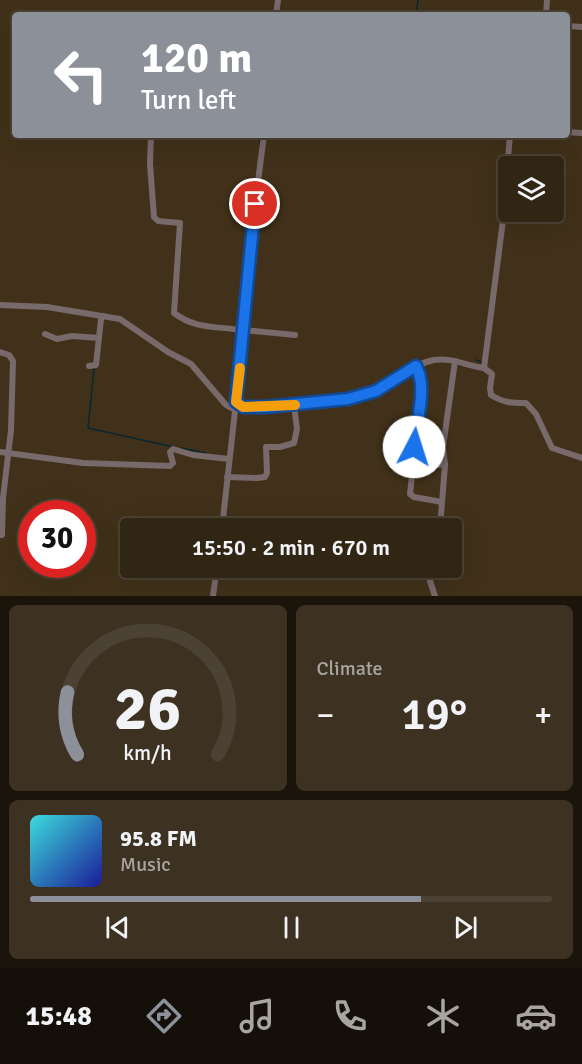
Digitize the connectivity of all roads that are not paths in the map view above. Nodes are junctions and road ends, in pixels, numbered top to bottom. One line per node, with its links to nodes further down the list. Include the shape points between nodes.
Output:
1 (151, 138): 6 (street, via 155,220 180,224 174,313 193,324)
2 (264, 138): 6 (street)
3 (510, 138): 14 (street)
4 (0, 306): 5 (street, via 47,307)
5 (104, 316): 9 (street); 16 (street, via 120,319 191,364 226,405)
6 (242, 330): 8 (street); 16 (street)
7 (45, 333): 9 (street, via 57,339)
8 (295, 335)
9 (99, 338): 12 (street, via 96,365)
10 (0, 352): 17 (street, via 13,361 11,430)
11 (455, 361): 13 (street, via 434,360); 14 (street); 21 (street, via 443,447)
12 (89, 366)
13 (416, 366): 15 (street, via 376,391 348,399); 20 (street, via 422,385)
14 (484, 368): 18 (street, via 492,374 491,395 502,402 526,403 552,448)
15 (294, 405): 16 (street); 22 (street, via 294,443 266,447 265,477)
16 (236, 406): 19 (street)
17 (3, 453): 19 (street, via 111,465 170,466 173,449); 26 (street)
18 (582, 458)
19 (229, 459): 22 (street)
20 (413, 463): 21 (street); 23 (street, via 411,496)
21 (445, 465): 23 (street)
22 (227, 477): 24 (street)
23 (442, 502): 25 (street)
24 (223, 518)
25 (441, 518)
26 (0, 535)
27 (215, 578): 29 (street)
28 (431, 578): 30 (street)
29 (213, 596)
30 (435, 596)

